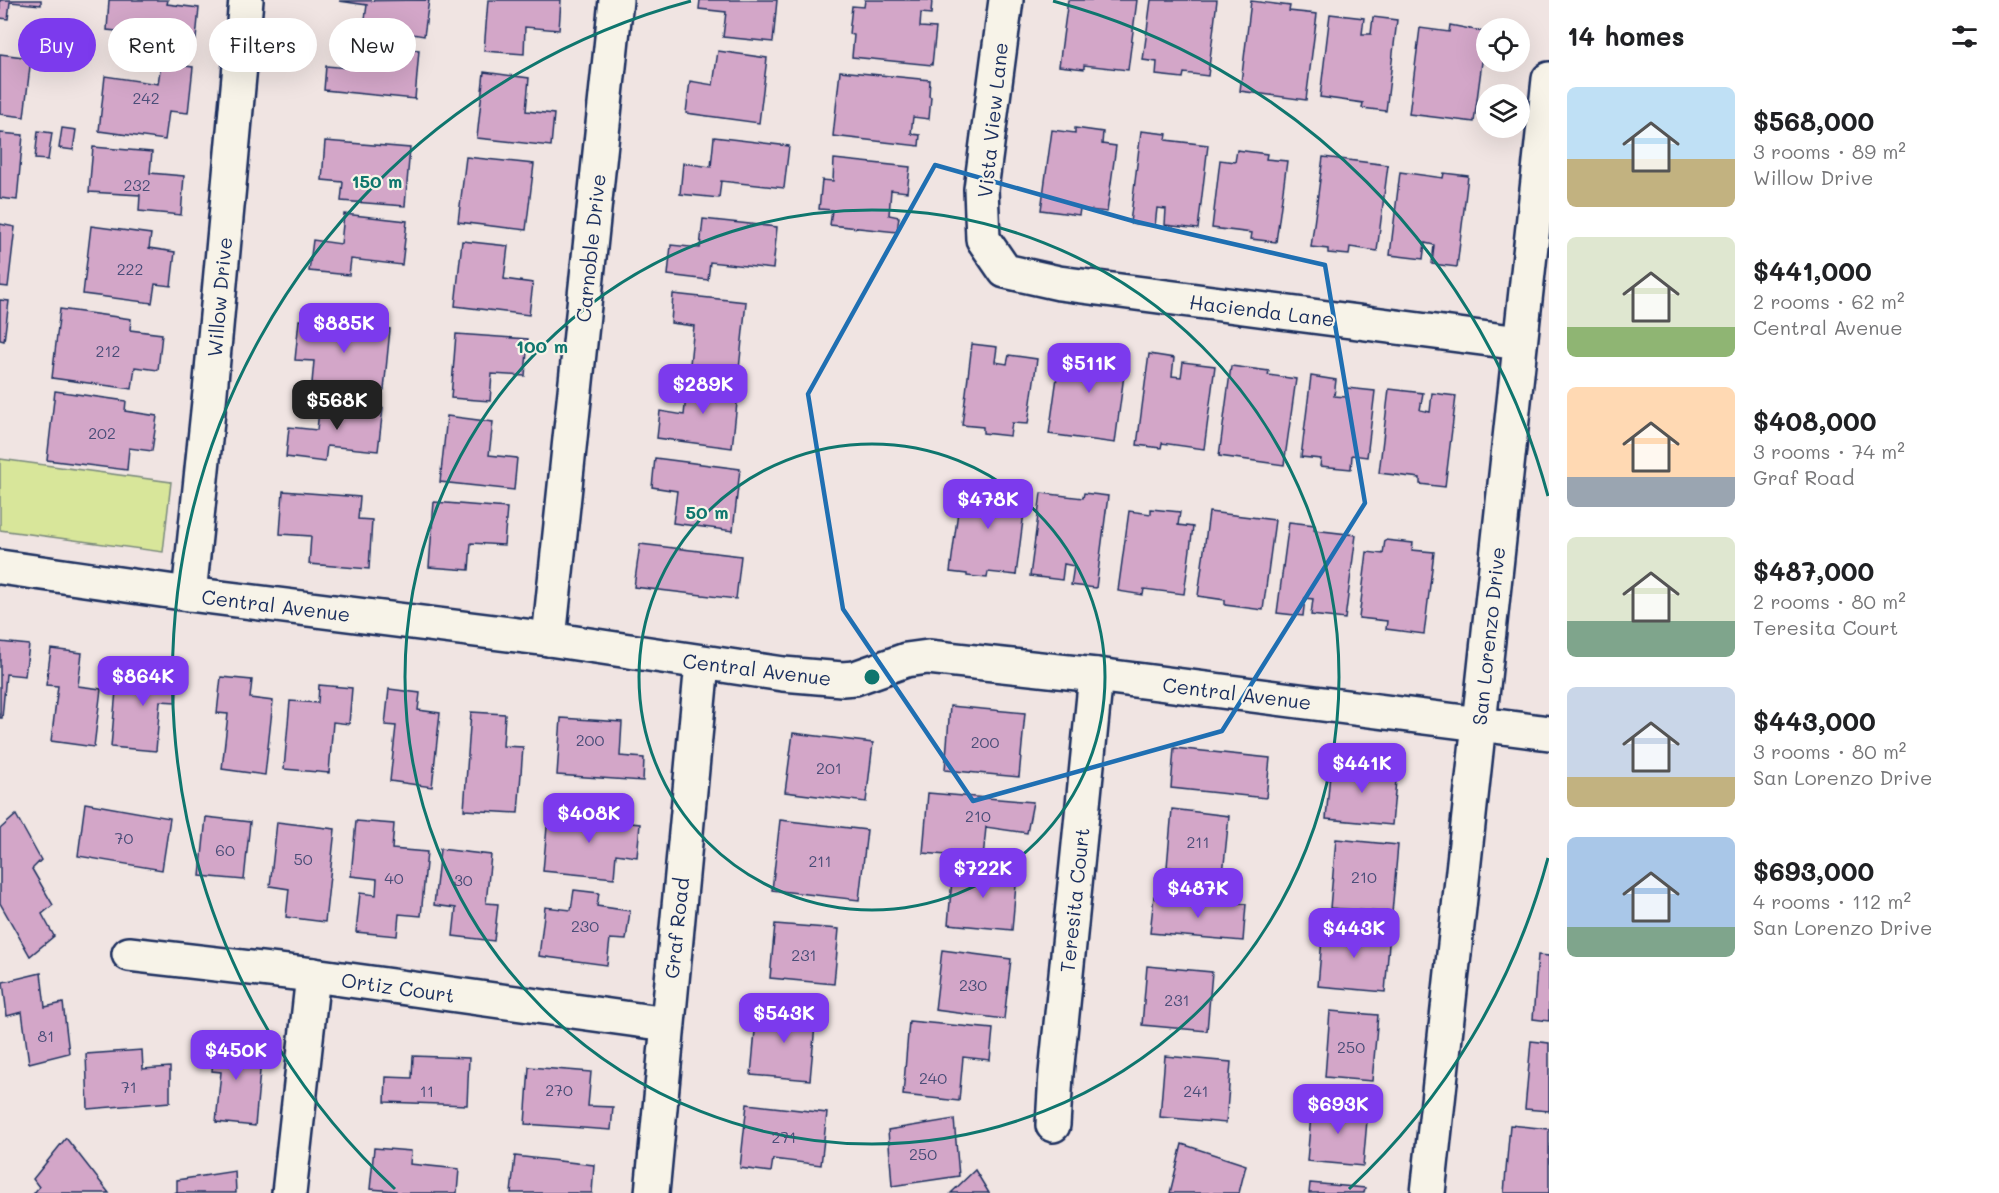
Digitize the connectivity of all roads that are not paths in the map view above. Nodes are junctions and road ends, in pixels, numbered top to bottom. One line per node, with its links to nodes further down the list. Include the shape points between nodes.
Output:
1 (246, 0): 8 (street, Willow Drive)
2 (615, 0): 9 (street, Carnoble Drive)
3 (1006, 0): 5 (street, Vista View Lane, via 981,189 983,239)
4 (1549, 79): 6 (street, San Lorenzo Drive)
5 (1005, 271): 6 (street, Hacienda Lane, via 1059,283)
6 (1520, 343): 12 (street, San Lorenzo Drive)
7 (0, 567): 8 (street, Central Avenue)
8 (189, 594): 9 (street, Central Avenue)
9 (549, 639): 10 (street, Central Avenue)
10 (702, 663): 11 (street, Central Avenue, via 842,679 928,657); 16 (street, Graf Road)
11 (1096, 675): 12 (street, Central Avenue); 17 (street, Teresita Court)
12 (1478, 724): 13 (street, Central Avenue); 20 (street, San Lorenzo Drive)
13 (1549, 733)
14 (129, 954): 15 (street, Ortiz Court)
15 (313, 975): 16 (street, Ortiz Court); 18 (street)
16 (667, 1024): 19 (street, Graf Road)
17 (1053, 1125)
18 (289, 1193)
19 (652, 1193)
20 (1428, 1193)

